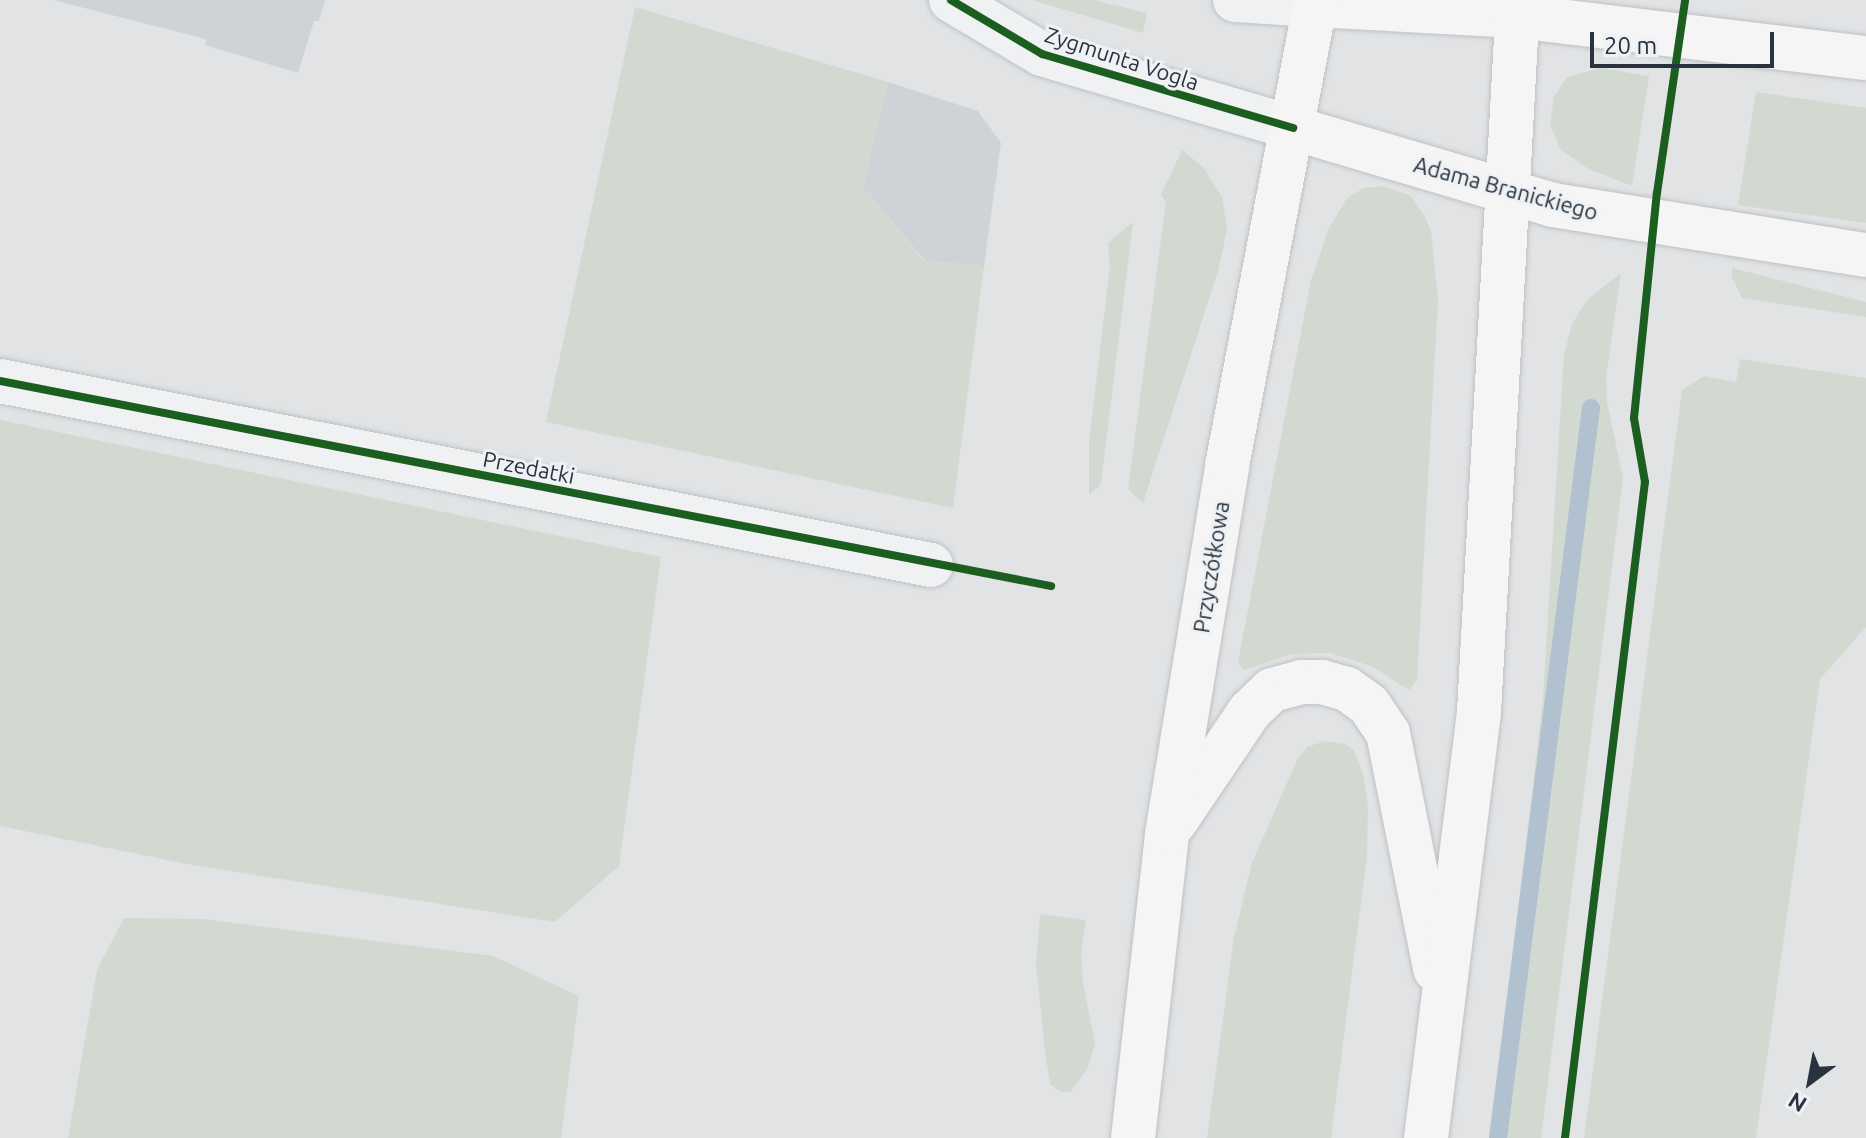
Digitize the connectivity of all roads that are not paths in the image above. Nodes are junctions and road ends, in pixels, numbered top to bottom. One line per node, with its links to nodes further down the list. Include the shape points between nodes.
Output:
1 (951, 0): 6 (street, Zygmunta Vogla, via 1042,54)
2 (1235, 0): 3 (street)
3 (1315, 2): 4 (main road); 6 (main road, Przyczółkowa)
4 (1517, 8): 5 (main road); 7 (main road)
5 (1866, 58)
6 (1293, 128): 7 (main road, Adama Branickiego); 11 (main road, Przyczółkowa, via 1227,466)
7 (1508, 192): 8 (main road, Adama Branickiego, via 1653,224); 12 (main road, via 1479,712)
8 (1866, 255)
9 (0, 381): 10 (street, Przedatki)
10 (931, 565)
11 (1167, 834): 12 (main road, via 1250,711 1272,690 1301,682 1347,689 1369,705 1388,733); 13 (main road, Przyczółkowa)
12 (1442, 1006): 14 (main road)
13 (1133, 1138)
14 (1426, 1138)

